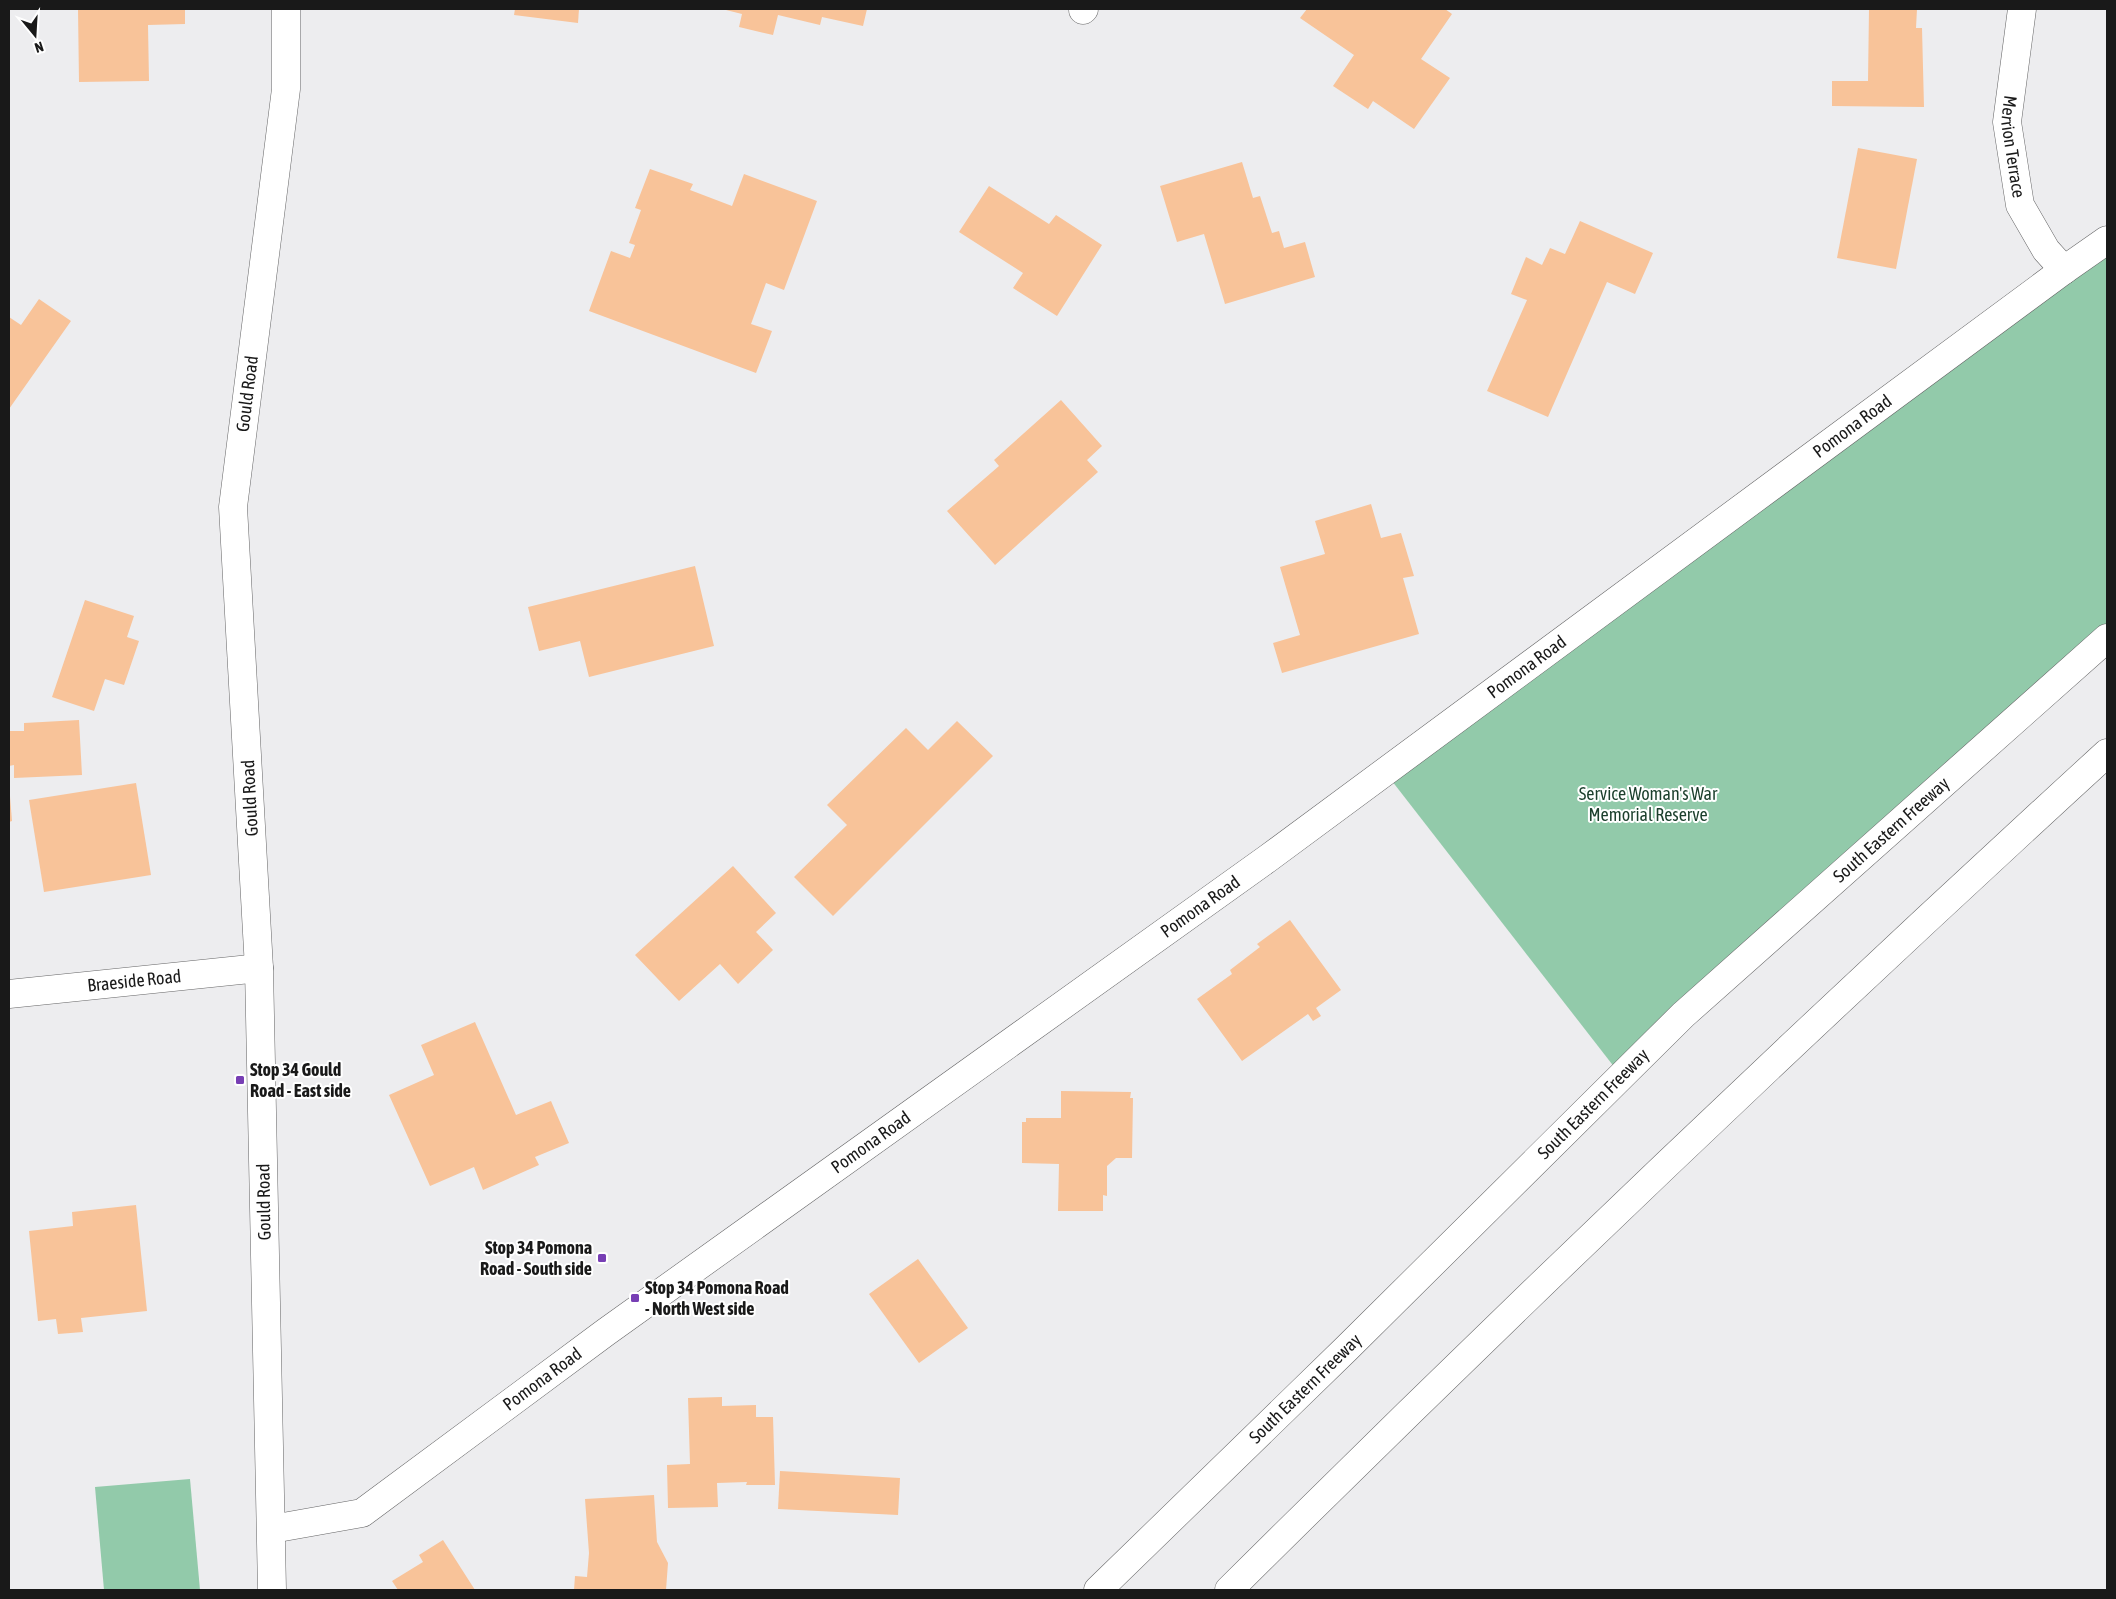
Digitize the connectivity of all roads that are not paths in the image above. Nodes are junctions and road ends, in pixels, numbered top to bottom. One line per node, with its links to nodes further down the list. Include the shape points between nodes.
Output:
1 (286, 9): 7 (main road, Gould Road, via 286,89 233,507)
2 (2022, 9): 4 (main road, Merrion Terrace, via 2007,122 2020,204 2046,250)
3 (2107, 240): 4 (main road, Pomona Road)
4 (2064, 270): 9 (main road, Pomona Road, via 1267,859 606,1332 362,1513)
5 (2107, 638): 11 (main road, South Eastern Freeway, via 1683,1015)
6 (2107, 754): 12 (main road, via 1880,961)
7 (259, 968): 8 (main road, Braeside Road); 9 (main road, Gould Road)
8 (9, 994)
9 (272, 1529): 10 (main road, Gould Road)
10 (272, 1590)
11 (1098, 1590)
12 (1229, 1590)

